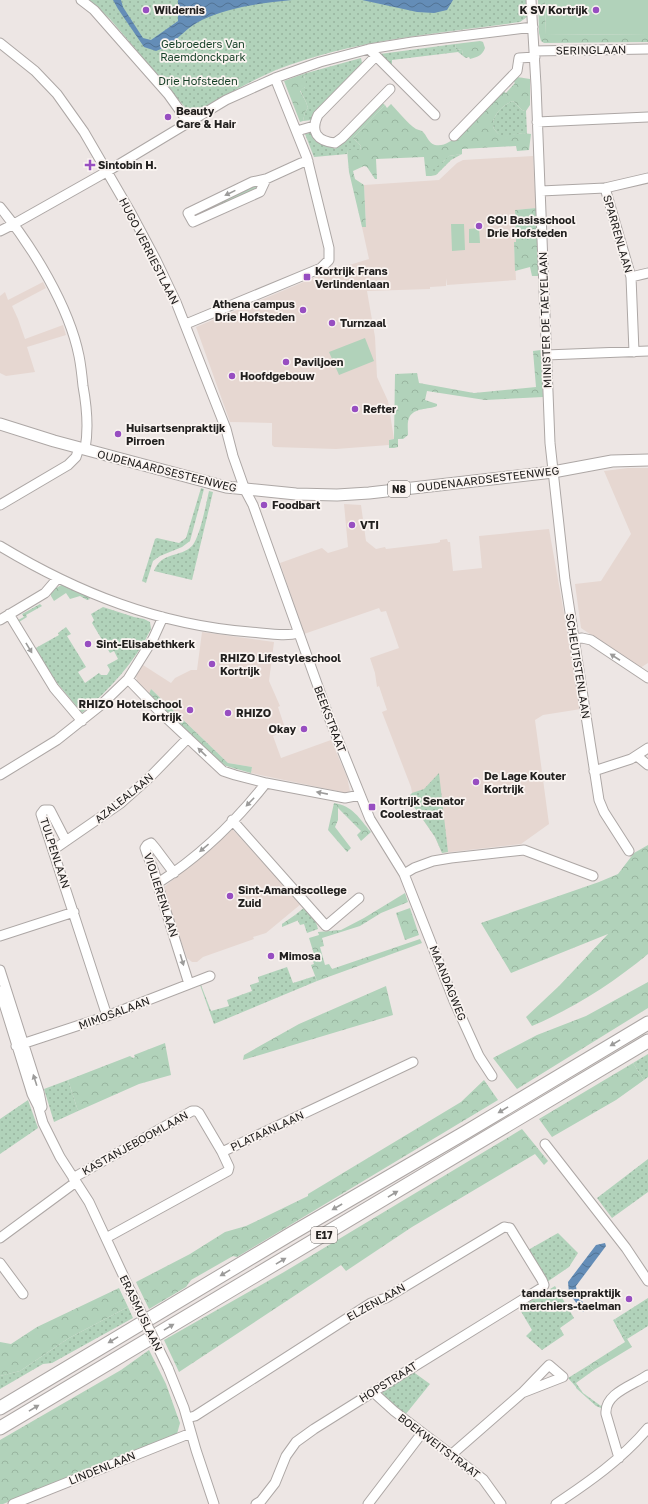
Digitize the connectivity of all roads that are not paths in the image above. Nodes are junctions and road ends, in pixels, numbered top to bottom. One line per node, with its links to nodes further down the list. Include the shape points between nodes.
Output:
1 (82, 0): 12 (street, via 94,10 168,94)
2 (531, 0): 3 (street, MINISTER DE TAEYELAAN)
3 (533, 27): 6 (street, via 412,42); 7 (street, MINISTER DE TAEYELAAN)
4 (0, 43): 18 (street, HUGO VERRIESTLAAN, via 35,71 57,94)
5 (648, 49): 7 (street, SERINGLAAN)
6 (372, 52): 8 (street, via 320,62); 10 (street); 14 (street, via 318,115)
7 (535, 54): 13 (street, MINISTER DE TAEYELAAN); 16 (street, SERINGLAAN, via 519,58 517,71)
8 (275, 78): 12 (street, via 245,90); 15 (street)
9 (390, 89): 14 (street, via 335,143 321,139)
10 (435, 115)
11 (648, 117): 13 (street)
12 (188, 122): 18 (street)
13 (537, 122): 22 (street, MINISTER DE TAEYELAAN)
14 (314, 126): 15 (street)
15 (297, 131): 17 (street)
16 (454, 136)
17 (308, 161): 20 (street); 28 (street, via 330,258 328,262 321,268)
18 (108, 171): 24 (street); 28 (street, HUGO VERRIESTLAAN, via 156,260)
19 (648, 178): 21 (street)
20 (266, 179): 20 (street, one-way to 20, via 252,182 188,213 193,222 260,192)
21 (605, 188): 22 (street); 27 (street, SPARRENLAAN)
22 (541, 191): 31 (street, MINISTER DE TAEYELAAN)
23 (0, 207): 24 (street)
24 (14, 224): 25 (street); 33 (street, via 45,274 67,317 79,355 87,408 87,431)
25 (0, 231)
26 (648, 274): 27 (street)
27 (631, 277): 30 (street, SPARRENLAAN)
28 (186, 324): 36 (street, HUGO VERRIESTLAAN, via 226,429)
29 (648, 351): 30 (street)
30 (634, 352): 31 (street)
31 (546, 355): 35 (street, MINISTER DE TAEYELAAN)
32 (0, 424): 33 (main road, OUDENAARDSESTEENWEG / N8)
33 (82, 449): 36 (main road, OUDENAARDSESTEENWEG / N8, via 226,488); 37 (street, via 68,465)
34 (648, 460): 35 (main road, OUDENAARDSESTEENWEG / N8, via 612,461)
35 (553, 472): 36 (main road, OUDENAARDSESTEENWEG / N8, via 337,495); 44 (street, SCHEUTISTENLAAN)
36 (245, 490): 43 (street, BEEKSTRAAT, via 252,501)
37 (0, 505)
38 (0, 546): 39 (street)
39 (58, 579): 40 (street, via 44,593); 41 (street, via 118,604)
40 (8, 614): 42 (street); 47 (street, one-way to 47, via 54,688)
41 (163, 617): 43 (street, via 245,632); 46 (street, via 153,639)
42 (0, 620)
43 (299, 633): 55 (street, BEEKSTRAAT)
44 (574, 639): 45 (street, one-way to 44, via 591,640); 52 (street, SCHEUTISTENLAAN)
45 (648, 678)
46 (128, 679): 47 (street); 48 (street)
47 (82, 721): 53 (street)
48 (188, 738): 54 (street, one-way to 48, via 223,771); 57 (street, AZALEALAAN, via 122,803)
49 (648, 748): 50 (street)
50 (637, 756): 51 (street); 52 (street)
51 (648, 765)
52 (594, 771): 59 (street, SCHEUTISTENLAAN, via 599,802)
53 (0, 776)
54 (266, 783): 55 (street, one-way to 54, via 345,798); 56 (street, one-way to 56)
55 (360, 795): 61 (street, BEEKSTRAAT, via 372,824)
56 (232, 820): 60 (street, one-way to 60, via 210,843); 65 (street, via 326,926)
57 (66, 841): 58 (street, AZALEALAAN); 58 (street, TULPENLAAN, via 50,810 44,810 41,814)
58 (53, 850): 66 (street, TULPENLAAN)
59 (629, 851)
60 (174, 873): 63 (street); 63 (street, VIOLIERENLAAN, via 151,843 147,845 146,853)
61 (404, 874): 62 (street, via 414,868 451,858 524,850); 64 (street, BEEKSTRAAT)
62 (593, 876)
63 (158, 883): 71 (street, VIOLIERENLAAN, one-way to 71)
64 (409, 887): 78 (street, MAANDAGWEG, via 454,1001 479,1056)
65 (359, 898)
66 (74, 912): 67 (street); 73 (street, TULPENLAAN)
67 (0, 936)
68 (0, 970): 70 (street)
69 (210, 976): 71 (street, MIMOSALAAN)
70 (2, 981): 76 (street)
71 (189, 984): 73 (street, MIMOSALAAN)
72 (0, 991): 76 (street)
73 (107, 1016): 76 (street, MIMOSALAAN)
74 (648, 1023): 91 (highway, E17, one-way to 91)
75 (648, 1041): 93 (highway, E17, one-way to 75)
76 (20, 1044): 81 (street, ERASMUSLAAN, via 39,1092 48,1132)
77 (413, 1062): 80 (street, PLATAANLAAN)
78 (492, 1076)
79 (545, 1144): 85 (street, via 626,1248)
80 (222, 1152): 81 (street, KASTANJEBOOMLAAN, via 199,1113 192,1111); 83 (street, PLATAANLAAN, via 229,1167 228,1171)
81 (75, 1180): 82 (street, KASTANJEBOOMLAAN); 83 (street, ERASMUSLAAN)
82 (0, 1238)
83 (106, 1238): 92 (street, ERASMUSLAAN, bridge, via 168,1368)
84 (0, 1263): 87 (street)
85 (648, 1281)
86 (544, 1285): 89 (street, HOPSTRAAT); 92 (street, ELZENLAAN, via 510,1228 504,1227 386,1298 371,1303 195,1416)
87 (23, 1294)
88 (648, 1375): 98 (street, via 616,1394 606,1409)
89 (373, 1392): 96 (street, BOEKWEITSTRAAT); 101 (street, HOPSTRAAT, via 296,1442 286,1456 275,1483)
90 (522, 1393): 97 (street)
91 (0, 1408)
92 (187, 1418): 95 (street, ERASMUSLAAN)
93 (0, 1428)
94 (648, 1428): 98 (street)
95 (191, 1433): 99 (street, LINDENLAAN); 100 (street, ERASMUSLAAN)
96 (422, 1433): 97 (street, BOEKWEITSTRAAT); 102 (street)
97 (451, 1455): 103 (street, BOEKWEITSTRAAT, via 483,1479)
98 (619, 1458): 104 (street)
99 (13, 1504)
100 (214, 1504)
101 (256, 1504)
102 (368, 1504)
103 (501, 1504)
104 (556, 1504)

